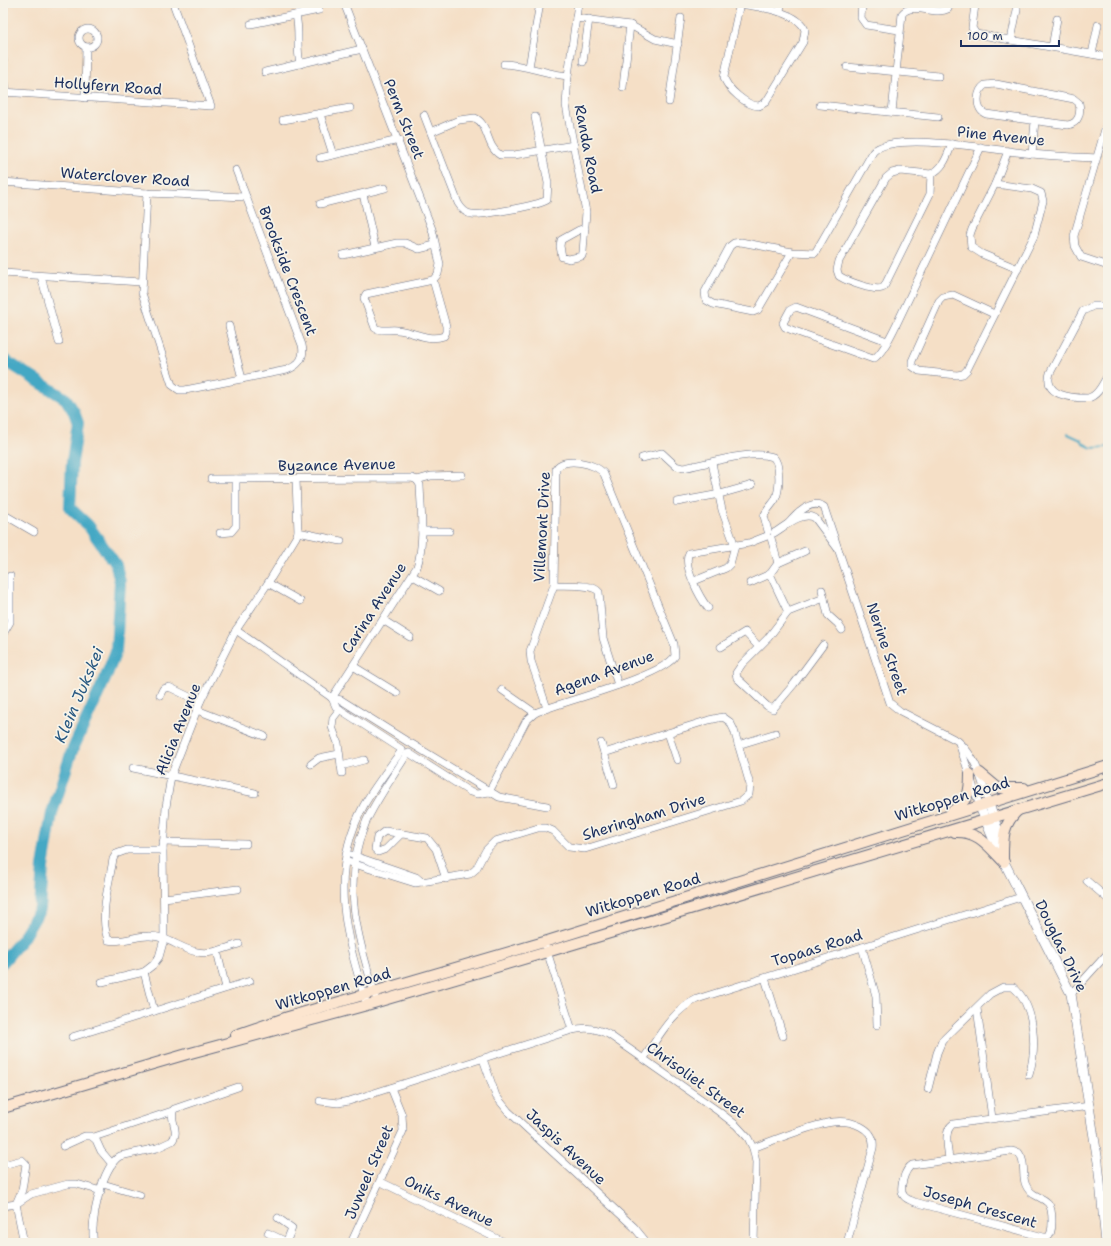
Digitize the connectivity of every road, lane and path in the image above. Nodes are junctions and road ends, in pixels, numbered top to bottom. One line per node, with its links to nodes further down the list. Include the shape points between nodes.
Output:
1 (173, 3): 41 (street, Hollyfern Road, via 211,106)
2 (344, 3): 26 (street, Perm Street)
3 (540, 3): 33 (street)
4 (578, 3): 14 (street, Randa Road)
5 (740, 3): 12 (street); 12 (street, via 724,77 731,88 756,106 762,106 766,102 805,37 806,30 801,23)
6 (781, 3): 12 (street)
7 (862, 3): 21 (street, via 862,18 866,25)
8 (950, 3): 21 (street, via 948,9 943,11 905,10 901,16)
9 (976, 5): 22 (street, via 972,28 974,32)
10 (319, 10): 13 (street)
11 (1017, 10): 22 (street)
12 (780, 12)
13 (296, 15): 18 (street); 31 (street)
14 (576, 18): 16 (street); 37 (street, Randa Road)
15 (681, 18): 23 (street)
16 (589, 19): 19 (street); 30 (street)
17 (1057, 19): 25 (street)
18 (251, 24)
19 (630, 25): 23 (street, via 655,39); 39 (street)
20 (1098, 25): 27 (street)
21 (899, 30): 35 (street)
22 (1011, 40): 25 (street)
23 (678, 44): 42 (street)
24 (86, 47): 41 (street)
25 (1052, 47): 27 (street)
26 (362, 49): 31 (street); 54 (street, Perm Street)
27 (1092, 54): 28 (street)
28 (1108, 57)
29 (3, 59): 40 (street)
30 (583, 62)
31 (300, 64): 36 (street)
32 (504, 64): 33 (street)
33 (529, 67): 37 (street, via 550,75)
34 (847, 67): 35 (street)
35 (896, 71): 38 (street); 45 (street)
36 (265, 72)
37 (568, 76): 56 (street, Randa Road, via 566,106)
38 (939, 76)
39 (623, 87)
40 (5, 92): 41 (street, Hollyfern Road)
41 (85, 98)
42 (669, 102)
43 (820, 105): 45 (street)
44 (350, 108): 46 (street)
45 (892, 112): 49 (street)
46 (320, 114): 51 (street); 61 (street)
47 (424, 115): 53 (street)
48 (535, 117): 58 (street)
49 (938, 117)
50 (1108, 119): 63 (street)
51 (283, 120)
52 (1035, 121): 52 (street, via 981,112 978,103 982,87 996,84 1074,99 1079,103 1079,118 1073,124); 60 (street)
53 (431, 132): 58 (street, via 459,120 475,118 481,122 492,147 500,155 509,156); 58 (street, via 458,203 461,209 472,215 547,200 548,183)
54 (399, 140): 61 (street); 74 (street, Perm Street)
55 (952, 144): 57 (street, Pine Avenue); 65 (street, via 946,160 939,170); 76 (street, Pine Avenue, via 904,142 885,145 873,152 817,251 810,254)
56 (574, 145): 58 (street); 73 (street, Randa Road, via 585,202)
57 (981, 147): 59 (street, Pine Avenue); 87 (street)
58 (542, 150)
59 (1008, 151): 60 (street, Pine Avenue); 67 (street)
60 (1032, 154): 63 (street, Pine Avenue)
61 (332, 155): 62 (street)
62 (320, 158)
63 (1096, 158): 78 (street, via 1074,241 1078,254 1086,260)
64 (236, 170): 71 (street, Brookside Crescent)
65 (932, 174): 65 (street, via 900,171 889,175 839,261 839,276 879,290 884,287 930,194)
66 (3, 182): 69 (street, Waterclover Road)
67 (995, 184): 79 (street, via 972,229 971,246 982,254); 79 (street, via 1038,191 1043,198 1034,236)
68 (385, 188): 70 (street)
69 (148, 193): 71 (street, Waterclover Road); 83 (street, Brookside Crescent)
70 (363, 194): 72 (street); 75 (street)
71 (246, 197): 90 (street, Brookside Crescent, via 303,352 299,362 292,368)
72 (320, 204)
73 (585, 228): 73 (street, Randa Road, via 582,256 569,259 562,257 562,240)
74 (436, 245): 75 (street, via 419,249 397,242); 82 (street, Perm Street, via 439,270)
75 (375, 247): 77 (street)
76 (792, 252): 76 (street, via 734,243 705,292 706,300 713,304 753,312 758,310)
77 (343, 255)
78 (1108, 266)
79 (1018, 269): 85 (street)
80 (3, 273): 81 (street)
81 (41, 276): 83 (street); 88 (street)
82 (433, 280): 82 (street, via 446,326 444,336 427,338 400,330 375,328 364,298 366,294)
83 (142, 282): 90 (street, Brookside Crescent, via 143,298 173,387 185,390)
84 (1108, 306): 89 (street, via 1093,306 1084,311 1050,373 1049,382 1052,390 1061,395 1088,398 1098,391)
85 (994, 314): 85 (street, via 953,295 943,297 912,361 912,366 919,371 963,374)
86 (229, 326): 90 (street)
87 (887, 341): 87 (street, via 796,307 790,310 783,323 792,330 873,359)
88 (59, 342)
89 (1108, 375)
90 (242, 379)
91 (642, 458): 92 (street, via 662,452 676,466 683,468)
92 (712, 463): 99 (street); 110 (street, via 745,455 766,455 775,458 778,489 764,516)
93 (462, 476): 97 (street, Byzance Avenue, via 431,476)
94 (211, 478): 95 (street, Byzance Avenue)
95 (236, 479): 96 (street, Byzance Avenue); 109 (street, via 236,526 232,532)
96 (296, 479): 97 (street, Byzance Avenue); 108 (street)
97 (417, 480): 106 (street, Carina Avenue, via 420,485)
98 (752, 485): 99 (street)
99 (720, 494): 100 (street); 112 (street)
100 (677, 502)
101 (811, 505): 103 (street); 104 (street); 114 (street, Nerine Street, via 824,507)
102 (3, 514): 107 (street)
103 (811, 516): 104 (street); 114 (street, Nerine Street)
104 (788, 524): 110 (street)
105 (449, 530): 106 (street)
106 (422, 531): 118 (street, Carina Avenue, via 420,556)
107 (34, 532)
108 (298, 532): 111 (street); 120 (street, Alicia Avenue)
109 (220, 533)
110 (770, 535): 112 (street); 115 (street)
111 (341, 541)
112 (734, 546): 119 (street, via 731,561 726,568); 119 (street, via 689,553 687,564)
113 (805, 551): 115 (street)
114 (841, 552): 165 (street, Nerine Street, via 890,703 900,711 958,741 970,753)
115 (778, 563): 116 (street)
116 (770, 574): 121 (street); 126 (street)
117 (10, 576): 130 (street, via 10,622)
118 (413, 576): 123 (street); 127 (street, Carina Avenue)
119 (694, 581): 125 (street, via 699,595)
120 (268, 582): 124 (street); 128 (street, Alicia Avenue)
121 (750, 582)
122 (554, 585): 135 (street, Villemont Drive, via 556,468 566,462 595,466 602,470 607,481); 137 (street, via 597,588 603,638); 143 (street, Villemont Drive, via 530,651)
123 (439, 591)
124 (300, 601)
125 (708, 608)
126 (788, 612): 129 (street, via 823,594 828,616); 134 (street)
127 (383, 620): 131 (street); 136 (street, Carina Avenue)
128 (236, 630): 141 (street); 142 (street, Alicia Avenue)
129 (842, 630)
130 (3, 634)
131 (410, 637)
132 (823, 645): 134 (street, via 773,709 737,678 738,670)
133 (721, 647): 134 (street, via 745,632)
134 (759, 647)
135 (676, 652): 137 (street, Agena Avenue, via 673,660 667,664)
136 (353, 666): 139 (street); 141 (street, Carina Avenue)
137 (618, 685): 143 (street, Agena Avenue)
138 (502, 690): 146 (street)
139 (397, 693)
140 (160, 695): 142 (street, via 165,687 169,687)
141 (332, 698): 144 (street, via 336,707); 147 (street, via 341,700)
142 (200, 702): 145 (street, Alicia Avenue)
143 (547, 708): 146 (street, Agena Avenue)
144 (340, 709): 148 (street); 157 (street, via 332,724)
145 (197, 710): 151 (street); 166 (street, Alicia Avenue)
146 (535, 713): 171 (street, Agena Avenue, via 526,721)
147 (373, 720): 148 (street); 152 (street)
148 (368, 727): 155 (street)
149 (668, 733): 154 (street, Sheringham Drive, via 721,717 732,724); 156 (street, Sheringham Drive); 159 (street)
150 (776, 733): 154 (street)
151 (264, 736)
152 (410, 743): 155 (street, via 404,743); 160 (street)
153 (601, 743): 156 (street)
154 (738, 745): 189 (street, Sheringham Drive, via 750,790 742,801 585,849 569,847 550,829 532,830 495,842 486,850 476,869 470,874)
155 (405, 751): 164 (street); 170 (street); 173 (street)
156 (604, 752): 169 (street)
157 (339, 754): 158 (street, via 342,770); 161 (street, via 319,758)
158 (364, 760)
159 (677, 760)
160 (442, 763): 164 (street); 171 (street)
161 (311, 764)
162 (1108, 766): 168 (main road, Witkoppen Road)
163 (133, 768): 166 (street)
164 (437, 772): 171 (street, via 470,792)
165 (975, 774): 168 (main road, via 1004,790); 175 (street, Nerine Street); 177 (main road, via 969,795)
166 (171, 776): 172 (street); 181 (street, Alicia Avenue)
167 (1108, 783): 176 (main road, Witkoppen Road)
168 (1050, 784): 175 (main road, Witkoppen Road)
169 (614, 785)
170 (373, 790): 173 (street); 184 (street, via 357,820)
171 (489, 792): 174 (street, via 500,797)
172 (255, 793)
173 (381, 795): 185 (street, via 366,822)
174 (547, 806)
175 (984, 806): 177 (main road, Witkoppen Road); 178 (street, Douglas Drive)
176 (1018, 810): 178 (main road, Witkoppen Road); 186 (main road, via 1011,816 1004,829)
177 (946, 815): 197 (main road, Witkoppen Road)
178 (989, 819): 179 (main road, Witkoppen Road); 186 (street, Douglas Drive, via 999,834)
179 (942, 832): 186 (main road, via 966,832 977,836); 201 (main road, Witkoppen Road)
180 (402, 834): 189 (street, via 422,836 431,841)
181 (163, 842): 182 (street); 183 (street, Alicia Avenue)
182 (246, 844)
183 (163, 850): 194 (street, Alicia Avenue); 196 (street, via 127,850 116,854 106,899 105,921 107,937 111,941 148,936)
184 (347, 853): 185 (street); 187 (street)
185 (356, 856): 188 (street); 190 (street, via 416,877)
186 (1002, 859): 193 (street, Douglas Drive)
187 (346, 861): 188 (street, Sheringham Drive); 209 (street, via 344,915)
188 (354, 864): 190 (street, Sheringham Drive, via 415,884); 209 (street, via 354,916)
189 (446, 879): 190 (street, Sheringham Drive)
190 (422, 882)
191 (1087, 882): 195 (street)
192 (238, 889): 194 (street)
193 (1021, 896): 199 (street, Topaas Road); 208 (street, Douglas Drive)
194 (164, 898): 196 (street, Alicia Avenue)
195 (1108, 899)
196 (164, 939): 200 (street, via 196,952); 203 (street, Alicia Avenue, via 159,957)
197 (544, 942): 201 (street); 209 (main road, Witkoppen Road)
198 (239, 944): 200 (street)
199 (862, 947): 204 (street, Topaas Road); 212 (street, via 876,996)
200 (217, 951): 207 (street)
201 (547, 952): 209 (main road, Witkoppen Road); 213 (street)
202 (1108, 953): 208 (street)
203 (144, 972): 206 (street); 211 (street)
204 (765, 978): 214 (street); 216 (street, Topaas Road, via 705,996 684,1006 671,1019)
205 (250, 981): 207 (street)
206 (102, 982)
207 (226, 988): 211 (street)
208 (1071, 994): 223 (street, Douglas Drive)
209 (371, 999): 224 (main road, Witkoppen Road, via 276,1021 187,1054)
210 (977, 1008): 218 (street, via 990,994 1003,987 1013,987 1020,995 1027,1008 1032,1034 1033,1060); 221 (street, via 940,1044); 226 (street)
211 (154, 1011): 215 (street)
212 (877, 1024)
213 (572, 1030): 216 (street, Chrisoliet Street, via 597,1029); 217 (street, Chrisoliet Street)
214 (784, 1036)
215 (72, 1037)
216 (644, 1058): 229 (street, Chrisoliet Street, via 736,1125 746,1135)
217 (483, 1059): 220 (street, Chrisoliet Street); 245 (street, Jaspis Avenue, via 496,1096 508,1111 634,1227)
218 (1028, 1075)
219 (238, 1087): 225 (street)
220 (391, 1088): 222 (street, Chrisoliet Street, via 345,1102); 233 (street, Juweel Street, via 402,1115 403,1131)
221 (928, 1089)
222 (320, 1101)
223 (1090, 1106): 226 (street); 248 (street, Douglas Drive)
224 (3, 1108)
225 (172, 1111): 227 (street); 231 (street, via 176,1132 174,1138 157,1148 120,1156)
226 (992, 1118): 230 (street, via 950,1126 947,1133)
227 (94, 1137): 228 (street, via 85,1136); 231 (street)
228 (63, 1146)
229 (753, 1148): 246 (street, Chrisoliet Street, via 756,1168); 247 (street, via 826,1123 846,1122 869,1131 873,1141 871,1157)
230 (949, 1159): 230 (street, Joseph Crescent, via 1019,1153 1024,1164 1026,1184 1032,1193 1047,1202 1050,1207 1050,1237 1045,1239 904,1197 902,1188 909,1167 917,1163)
231 (112, 1164): 234 (street)
232 (3, 1166): 236 (street, via 22,1160 26,1164 22,1190)
233 (381, 1182): 243 (street, Juweel Street); 244 (street, Oniks Avenue)
234 (102, 1187): 235 (street); 236 (street, via 68,1184 31,1194); 242 (street, via 92,1228)
235 (140, 1195)
236 (16, 1204): 237 (street); 241 (street)
237 (3, 1206)
238 (278, 1218): 240 (street, via 292,1228)
239 (268, 1233): 240 (street)
240 (287, 1242)
241 (24, 1243)
242 (94, 1243)
243 (351, 1243)
244 (506, 1243)
245 (647, 1243)
246 (754, 1243)
247 (847, 1243)
248 (1106, 1243)

